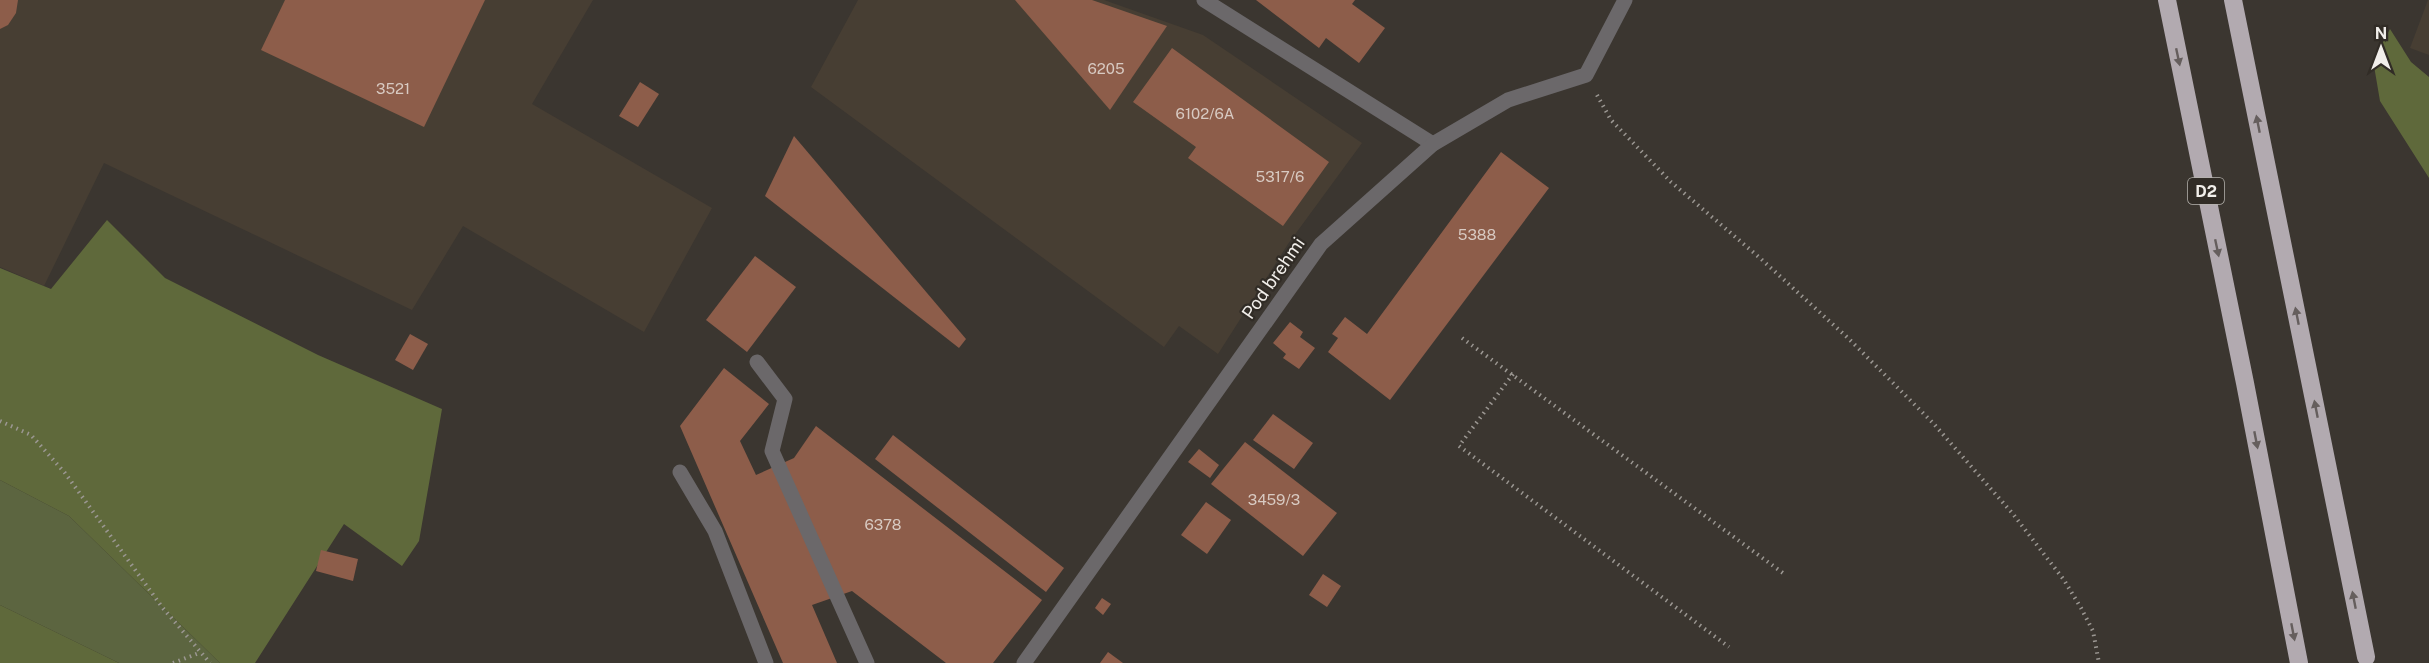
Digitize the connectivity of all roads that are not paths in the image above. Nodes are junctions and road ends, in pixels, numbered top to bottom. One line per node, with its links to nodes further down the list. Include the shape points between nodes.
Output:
1 (1204, 0): 5 (street)
2 (1624, 0): 5 (street, Pod brehmi, via 1586,75 1508,100)
3 (2167, 0): 12 (highway, D2, one-way to 12)
4 (2233, 0): 8 (highway, one-way to 4)
5 (1433, 144): 11 (street, Pod brehmi, via 1321,244)
6 (757, 362): 10 (street, via 785,399 771,451)
7 (680, 472): 9 (street, via 715,531)
8 (2366, 657)
9 (765, 663)
10 (867, 663)
11 (1024, 663)
12 (2299, 663)

